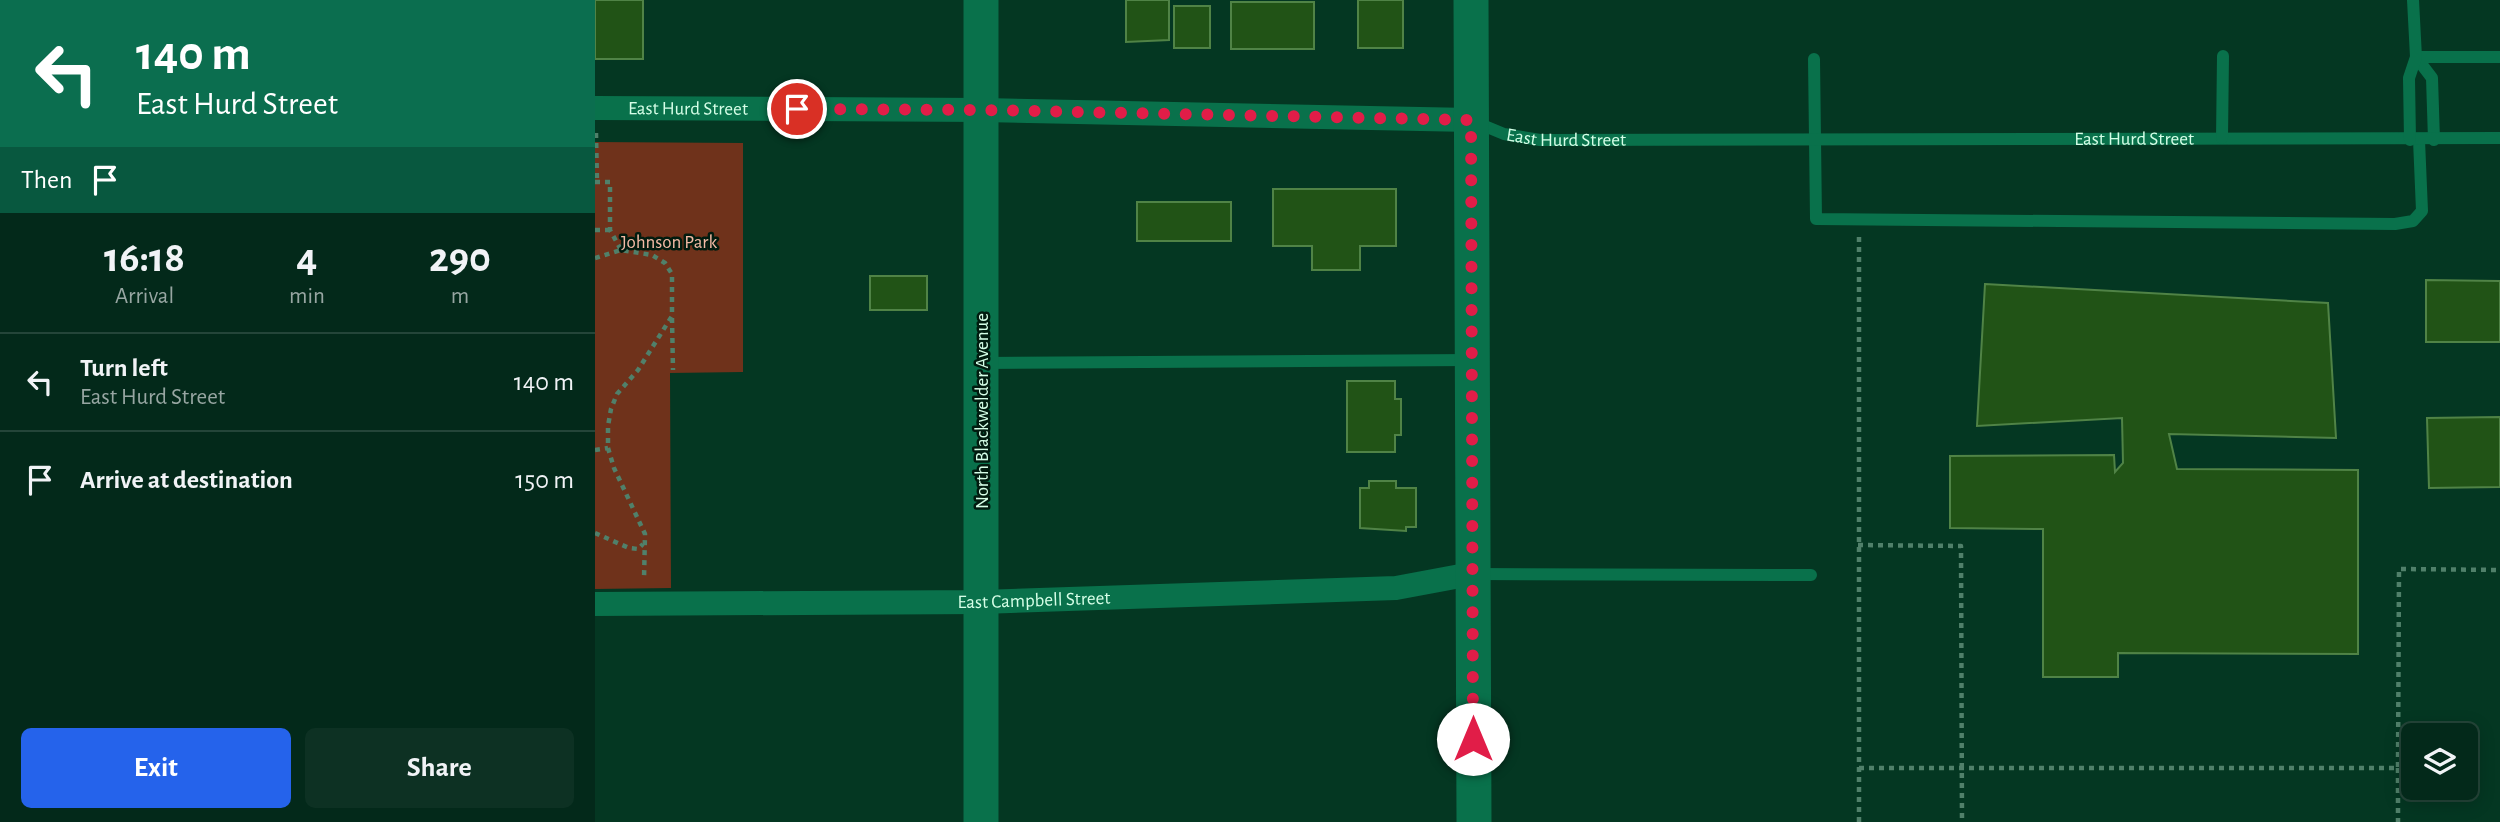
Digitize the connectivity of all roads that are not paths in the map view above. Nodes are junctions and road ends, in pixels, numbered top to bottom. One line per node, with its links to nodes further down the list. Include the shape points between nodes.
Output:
1 (982, 0): 9 (street, North Blackwelder Avenue)
2 (1471, 0): 10 (street)
3 (2413, 0): 5 (lane)
4 (2223, 56): 11 (lane)
5 (2416, 57): 6 (lane); 14 (lane, via 2409,78); 15 (lane, via 2432,78)
6 (2500, 57)
7 (1814, 59): 13 (lane)
8 (595, 108): 9 (street, East Hurd Street)
9 (983, 110): 10 (street, East Hurd Street); 17 (street, North Blackwelder Avenue)
10 (1471, 120): 13 (lane, East Hurd Street, via 1504,134 1540,140); 16 (street)
11 (2222, 138): 13 (lane, East Hurd Street); 14 (lane, East Hurd Street)
12 (2500, 138): 15 (lane, East Hurd Street)
13 (1817, 139): 14 (lane, via 1816,219 2395,224 2413,221 2422,211)
14 (2414, 140): 15 (lane, East Hurd Street)
15 (2434, 140)
16 (1471, 360): 17 (lane); 18 (street)
17 (982, 363): 20 (street, North Blackwelder Avenue)
18 (1471, 574): 19 (lane); 20 (street, East Campbell Street, via 1397,588); 23 (street)
19 (1811, 575)
20 (981, 602): 21 (street, East Campbell Street); 22 (street, North Blackwelder Avenue)
21 (595, 604)
22 (981, 822)
23 (1474, 822)

